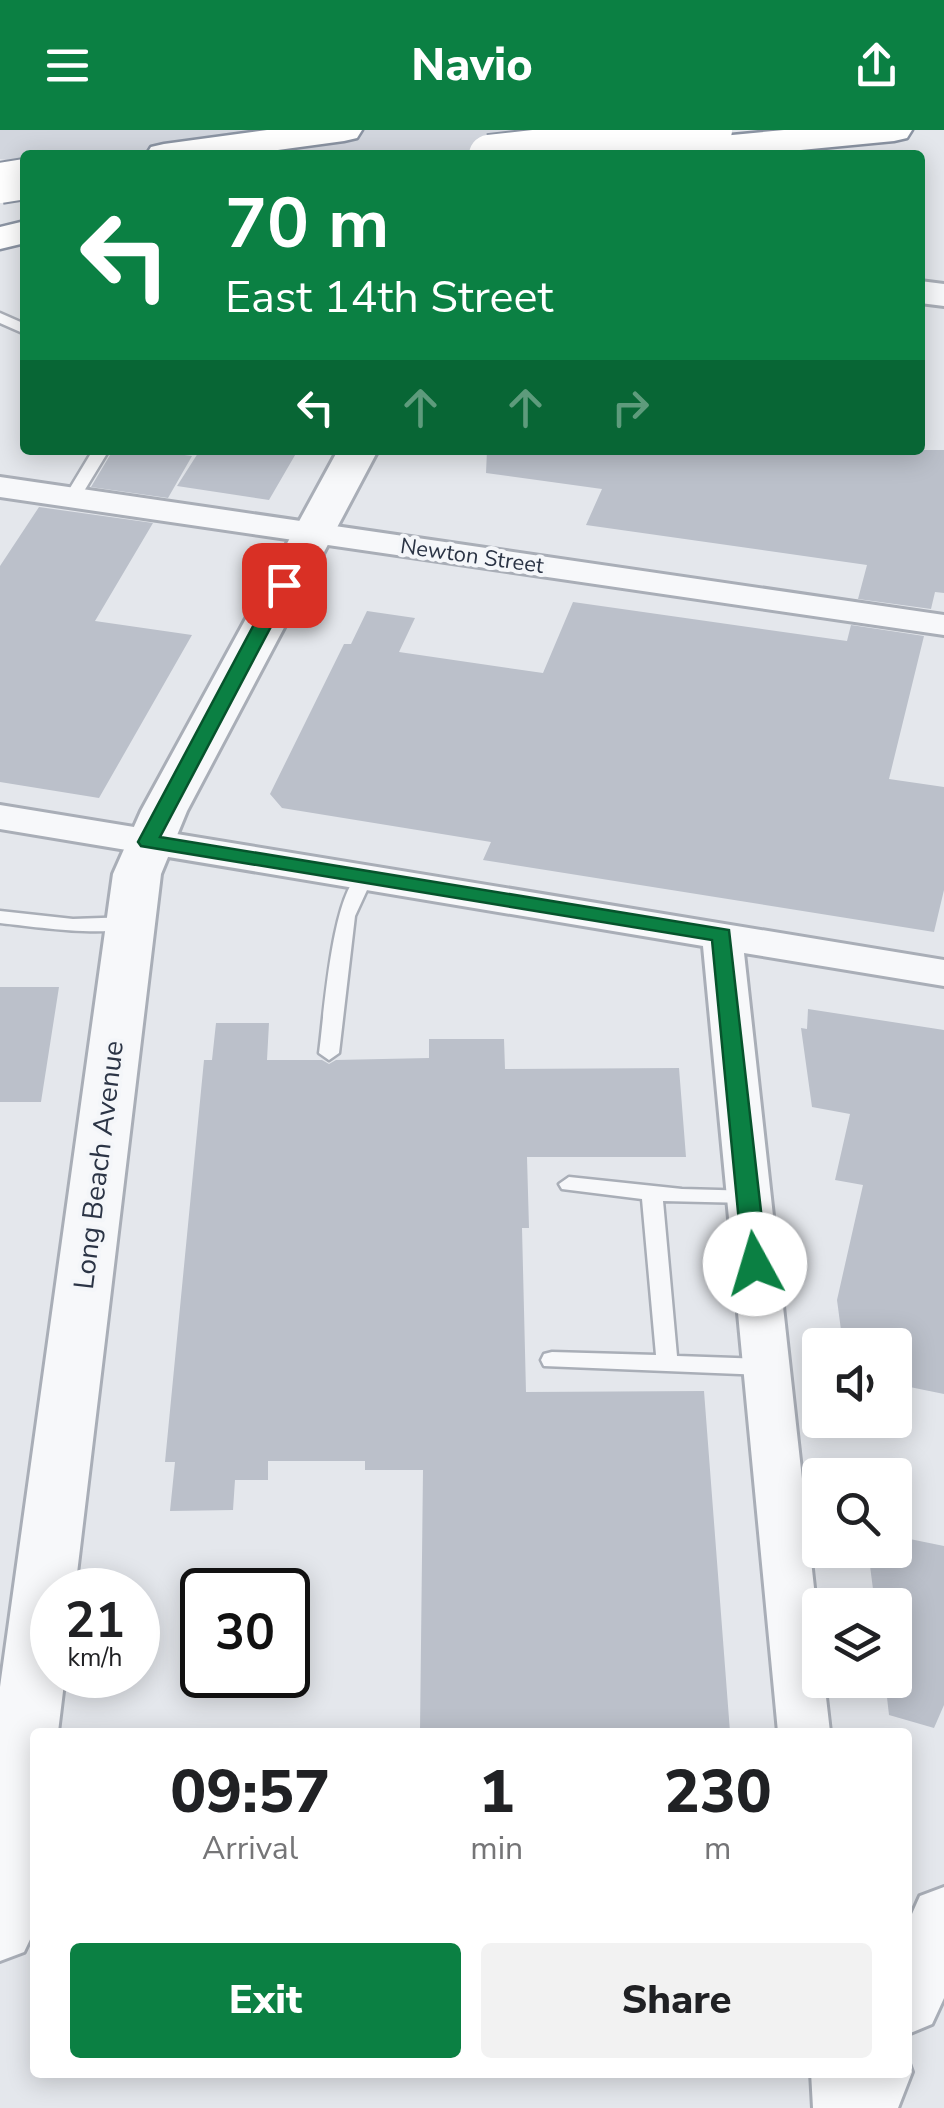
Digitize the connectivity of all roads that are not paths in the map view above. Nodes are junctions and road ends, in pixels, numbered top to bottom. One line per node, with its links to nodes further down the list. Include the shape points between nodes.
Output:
1 (344, 130): 5 (highway)
2 (574, 130): 7 (street)
3 (712, 130): 6 (highway, bridge)
4 (894, 130): 8 (highway)
5 (200, 150)
6 (534, 150)
7 (558, 150)
8 (691, 150)
9 (99, 455): 12 (lane)
10 (355, 455): 13 (street, Long Beach Avenue)
11 (0, 487): 12 (street, Newton Street)
12 (72, 498): 13 (street, Newton Street)
13 (312, 532): 14 (street, Newton Street); 16 (street, Long Beach Avenue)
14 (944, 624)
15 (0, 817): 16 (street)
16 (148, 842): 17 (street); 19 (street, Long Beach Avenue)
17 (364, 877): 20 (street); 22 (lane, via 346,916)
18 (0, 917): 19 (lane)
19 (130, 923): 31 (street, Long Beach Avenue)
20 (722, 935): 21 (street); 25 (street)
21 (944, 973)
22 (328, 1053)
23 (569, 1184): 24 (lane)
24 (652, 1193): 25 (lane); 27 (lane)
25 (748, 1196): 28 (street)
26 (552, 1360): 27 (lane)
27 (668, 1362): 28 (lane)
28 (766, 1368): 29 (street)
29 (804, 1728)
30 (944, 1917): 32 (street)
31 (0, 1931)
32 (912, 1993)
33 (840, 2078): 35 (street)
34 (874, 2078): 36 (street)
35 (842, 2108)
36 (862, 2108)

